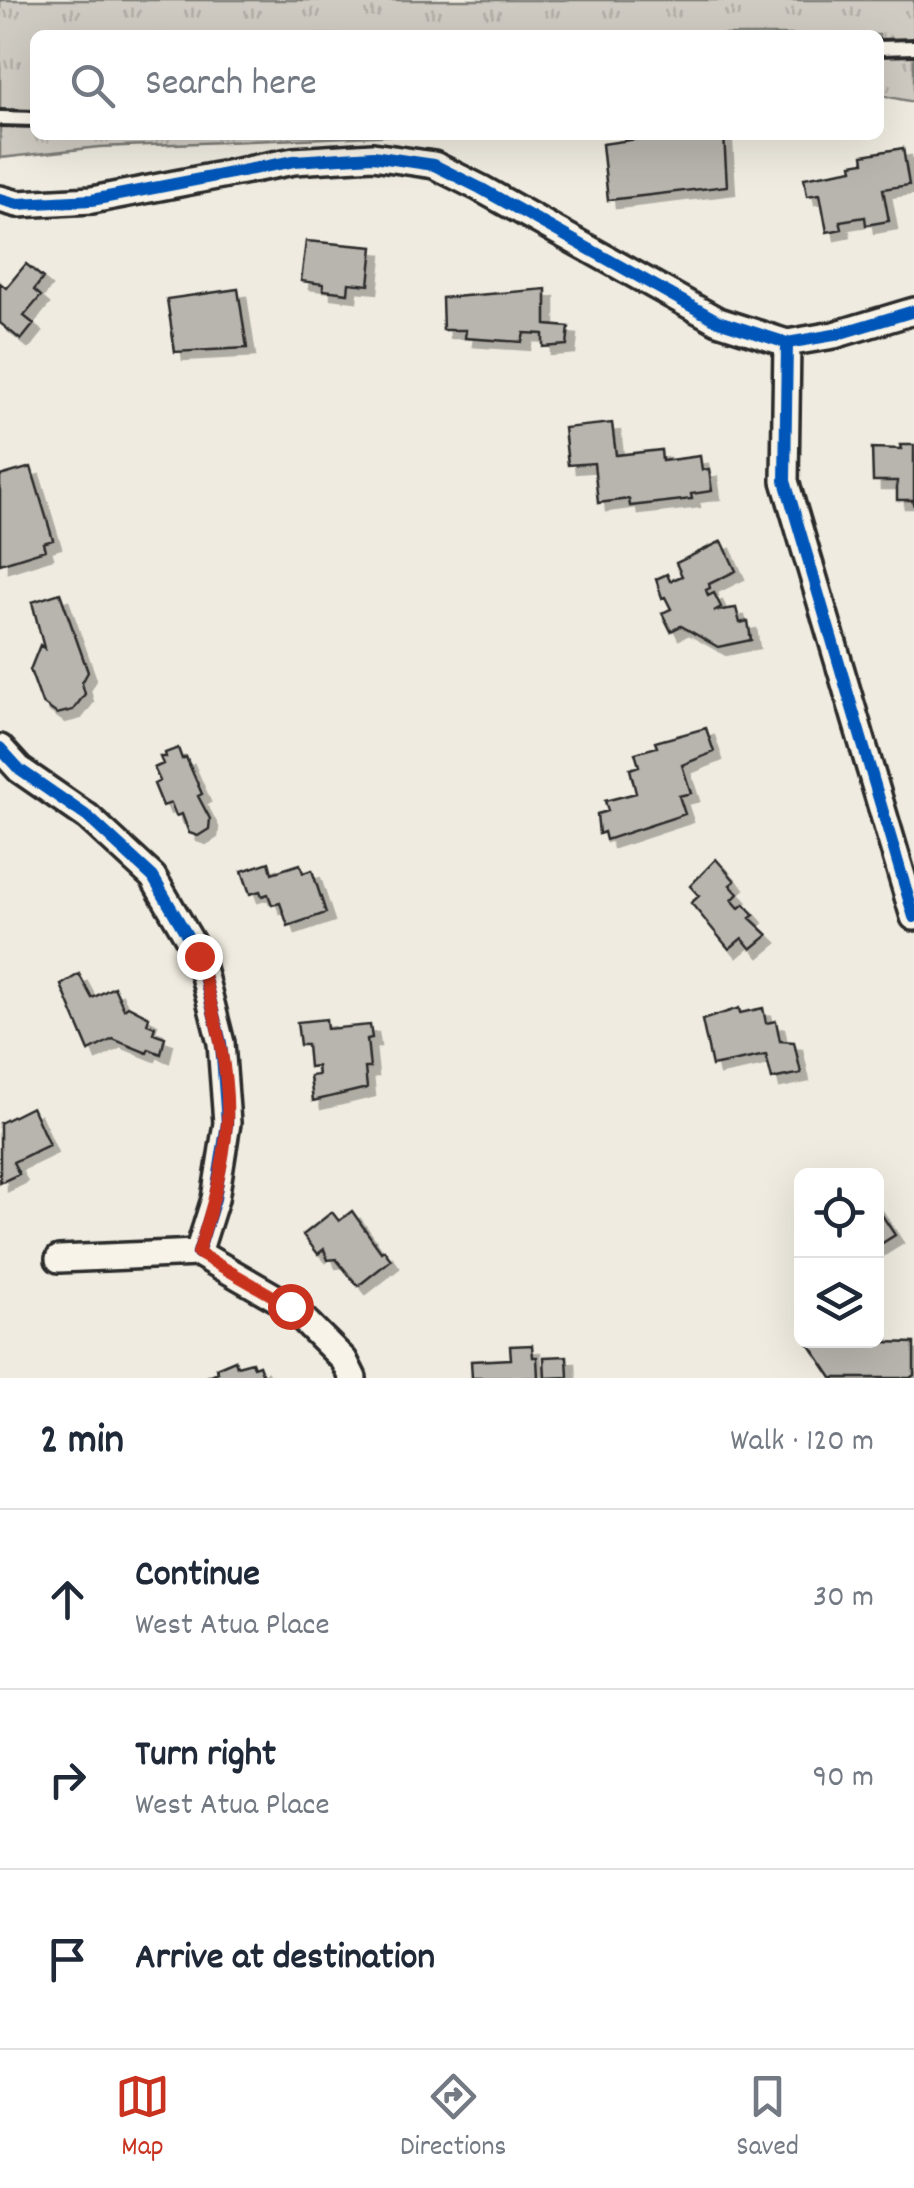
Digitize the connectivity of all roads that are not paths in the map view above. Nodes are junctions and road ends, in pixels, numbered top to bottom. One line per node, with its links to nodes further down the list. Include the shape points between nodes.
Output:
1 (914, 47): 2 (lane)
2 (884, 48)
3 (0, 118): 4 (lane)
4 (30, 119)
5 (0, 199): 7 (street, via 92,200 294,161 373,156 434,166 718,321)
6 (914, 311): 7 (street)
7 (787, 343): 9 (street, via 785,481)
8 (0, 748): 10 (street, via 153,877 199,956 221,1043 227,1123)
9 (914, 917)
10 (198, 1253): 11 (street); 12 (street, via 290,1306 344,1360)
11 (58, 1260)
12 (353, 1378)

